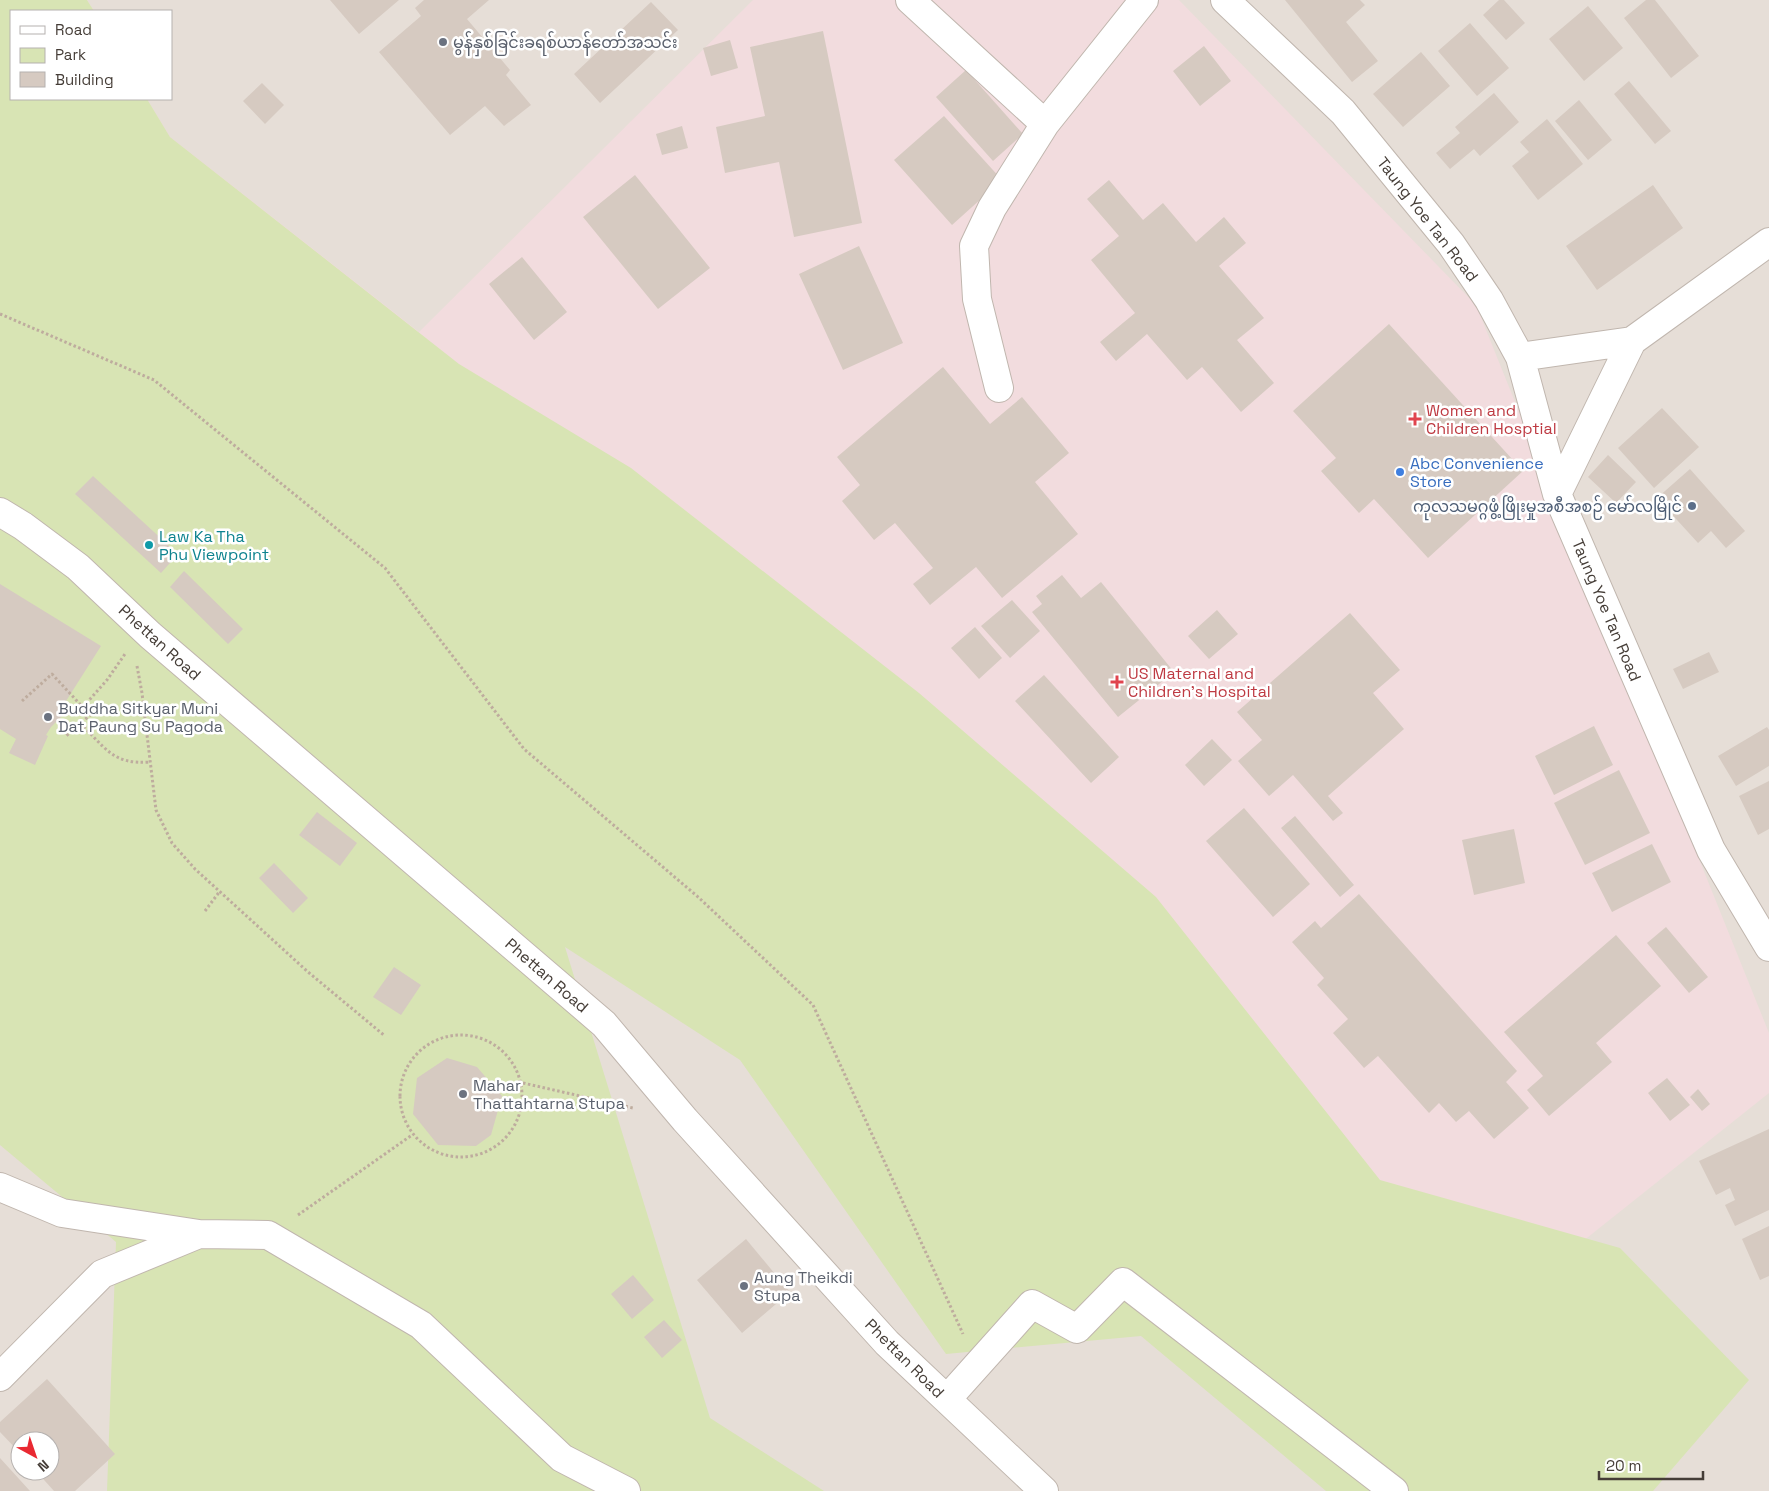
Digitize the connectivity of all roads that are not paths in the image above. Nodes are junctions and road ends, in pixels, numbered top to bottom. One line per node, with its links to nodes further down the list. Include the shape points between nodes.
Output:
1 (910, 0): 4 (street)
2 (1144, 0): 4 (street)
3 (1225, 0): 7 (street, Taung Yoe Tan Road, via 1349,120 1451,244 1489,300)
4 (1045, 124): 8 (street, via 992,208 974,246 977,299)
5 (1769, 242): 6 (street)
6 (1632, 341): 7 (street); 9 (street)
7 (1520, 357): 9 (street, Taung Yoe Tan Road)
8 (999, 388)
9 (1557, 494): 11 (street, Taung Yoe Tan Road, via 1711,850)
10 (0, 512): 15 (street, Phettan Road, via 78,567 150,635 604,1024 685,1120 881,1336)
11 (1769, 947)
12 (0, 1187): 13 (street, via 62,1213)
13 (199, 1234): 14 (street, via 102,1274); 16 (street, via 268,1235 421,1325 562,1458)
14 (0, 1377)
15 (947, 1399): 17 (street, Phettan Road); 18 (street, via 1032,1304 1077,1329 1123,1282)
16 (626, 1491)
17 (1044, 1491)
18 (1394, 1491)

